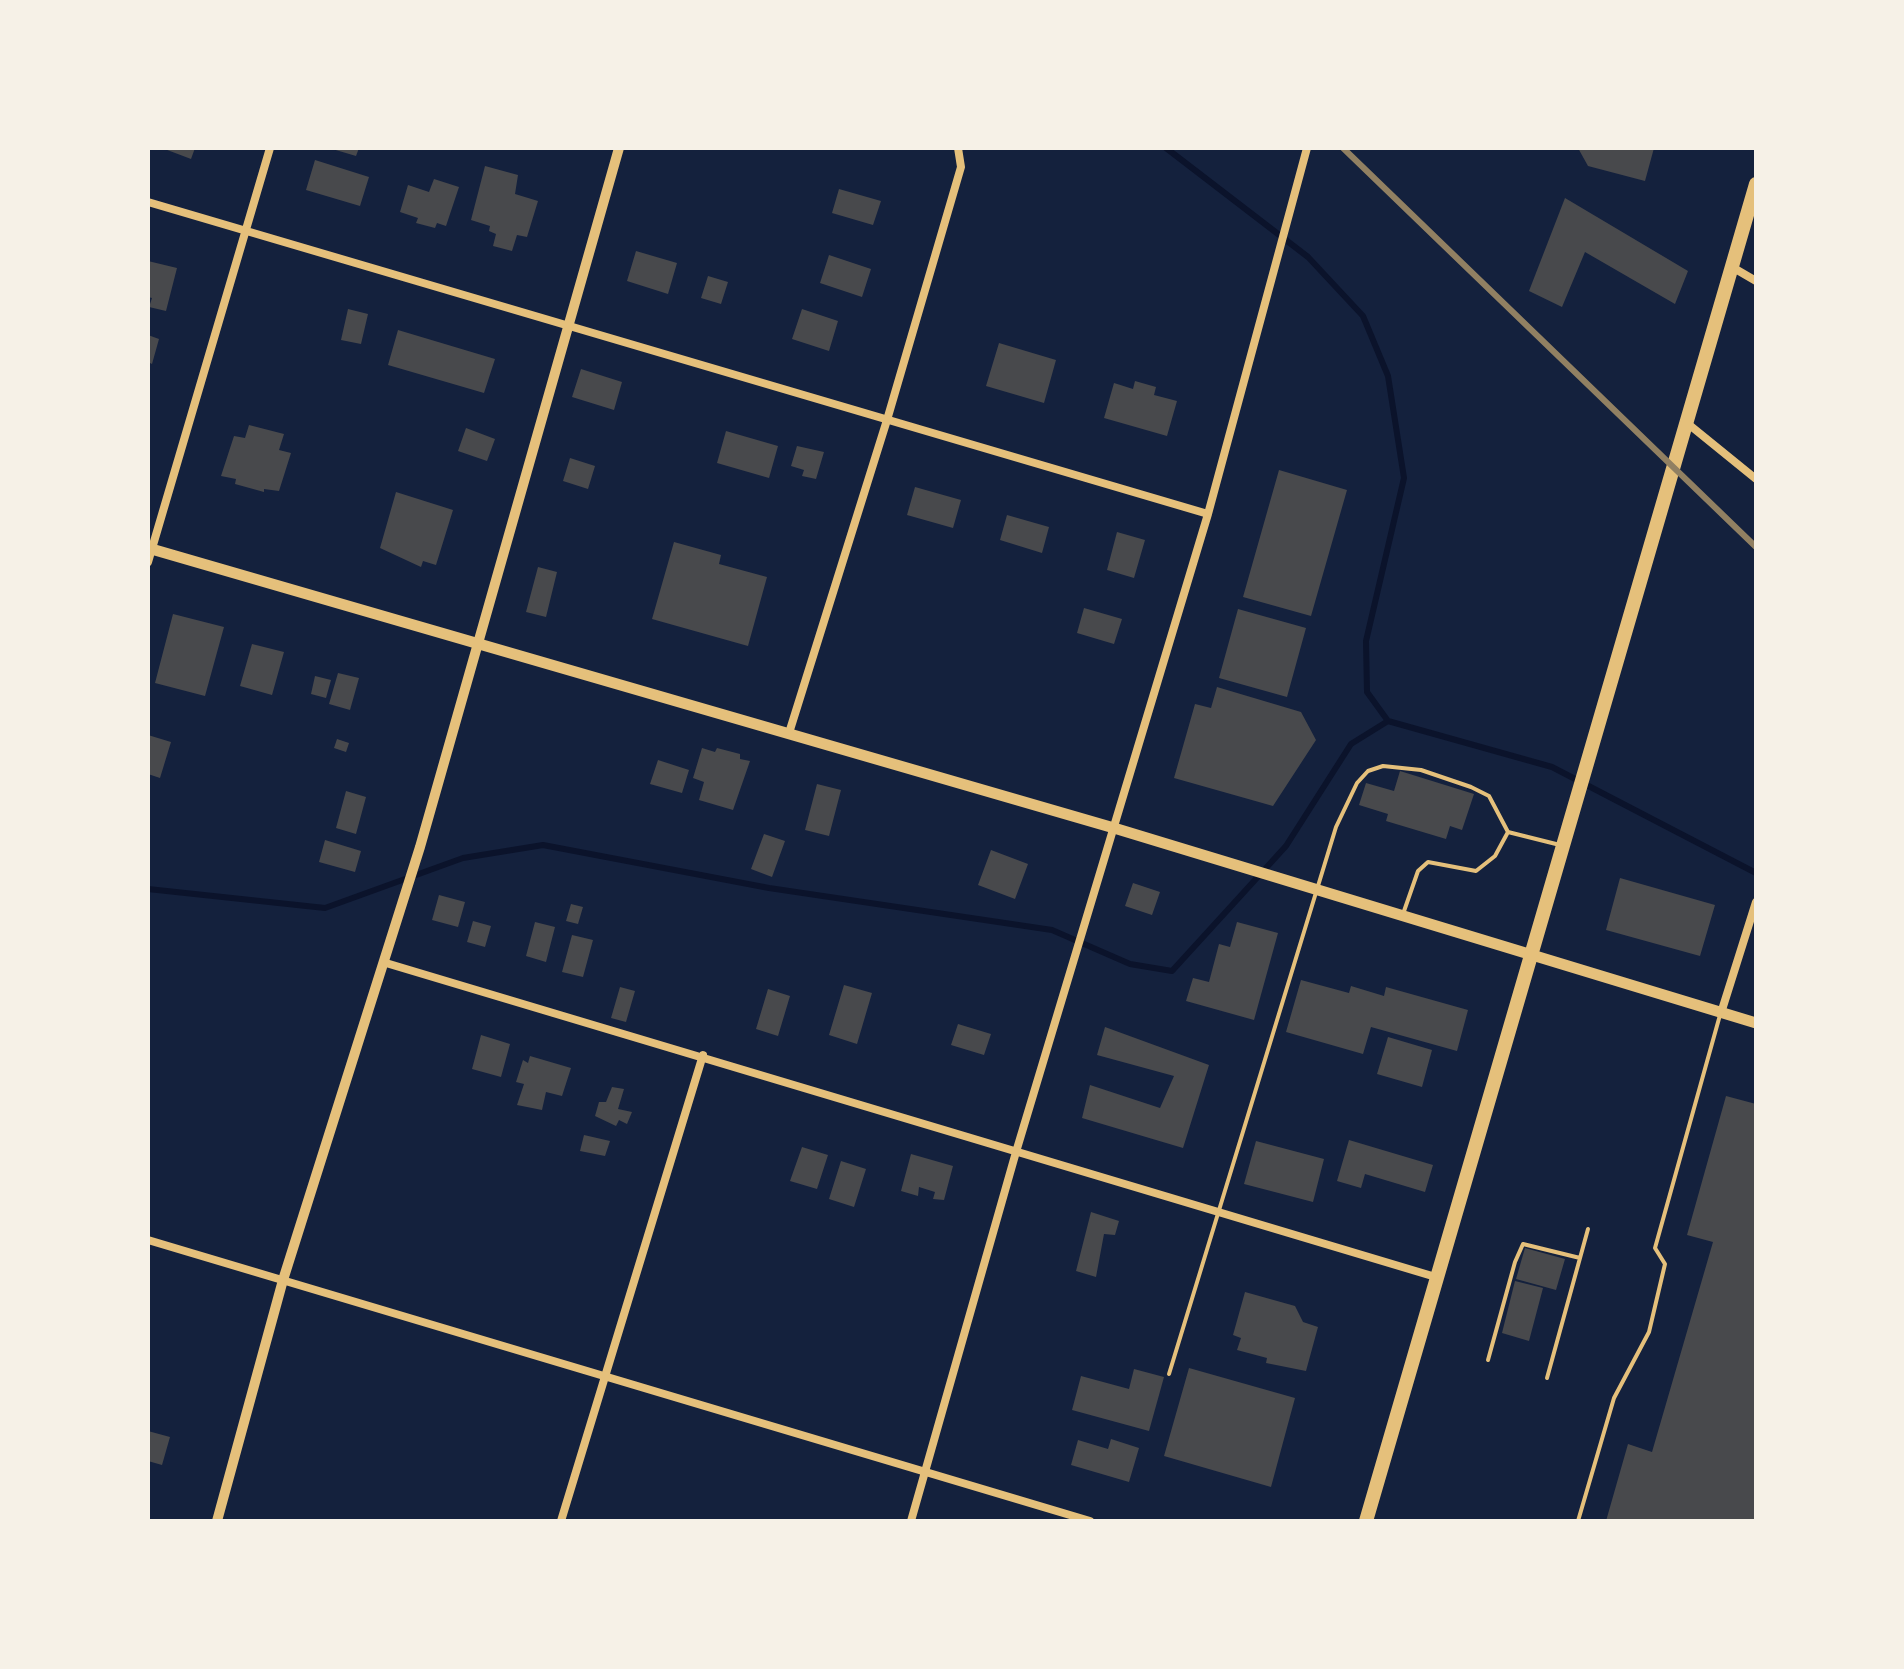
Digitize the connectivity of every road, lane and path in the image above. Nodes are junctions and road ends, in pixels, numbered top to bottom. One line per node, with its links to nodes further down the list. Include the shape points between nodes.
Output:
1 (270, 148): 7 (street)
2 (619, 148): 10 (street)
3 (958, 148): 11 (street, via 961,167)
4 (1307, 148): 14 (street)
5 (1756, 184): 8 (highway)
6 (148, 202): 7 (street)
7 (246, 231): 10 (street); 15 (street)
8 (1732, 267): 9 (street); 12 (highway)
9 (1756, 281)
10 (566, 326): 11 (street); 17 (street)
11 (887, 420): 14 (street); 18 (street)
12 (1687, 423): 13 (street); 21 (highway)
13 (1756, 479)
14 (1208, 514): 19 (street)
15 (150, 548): 16 (street); 17 (main road)
16 (148, 562)
17 (477, 642): 18 (main road); 26 (street)
18 (789, 733): 19 (main road)
19 (1114, 828): 22 (main road); 30 (street)
20 (1508, 832): 21 (lane); 22 (lane, via 1489,796 1421,770 1383,766 1368,771 1357,783 1336,827); 24 (lane, via 1495,856 1476,871 1428,862 1418,871)
21 (1564, 845): 25 (highway)
22 (1317, 890): 24 (main road); 31 (lane)
23 (1755, 903): 27 (street)
24 (1402, 916): 25 (main road)
25 (1531, 956): 27 (main road); 35 (highway)
26 (386, 963): 29 (street); 36 (street)
27 (1721, 1013): 28 (main road); 47 (lane, via 1655,1248 1665,1264 1649,1332 1614,1398)
28 (1756, 1023)
29 (703, 1055): 30 (street); 39 (street)
30 (1016, 1152): 31 (street); 41 (street)
31 (1216, 1211): 35 (street); 38 (lane)
32 (1588, 1229): 34 (lane)
33 (148, 1240): 36 (street)
34 (1580, 1258): 37 (lane, via 1523,1244); 40 (lane)
35 (1439, 1278): 46 (highway)
36 (283, 1280): 39 (street); 42 (street)
37 (1488, 1360)
38 (1169, 1374)
39 (605, 1377): 41 (street); 43 (street)
40 (1547, 1378)
41 (925, 1473): 44 (street); 45 (street)
42 (217, 1521)
43 (561, 1521)
44 (911, 1521)
45 (1090, 1521)
46 (1366, 1521)
47 (1578, 1521)

